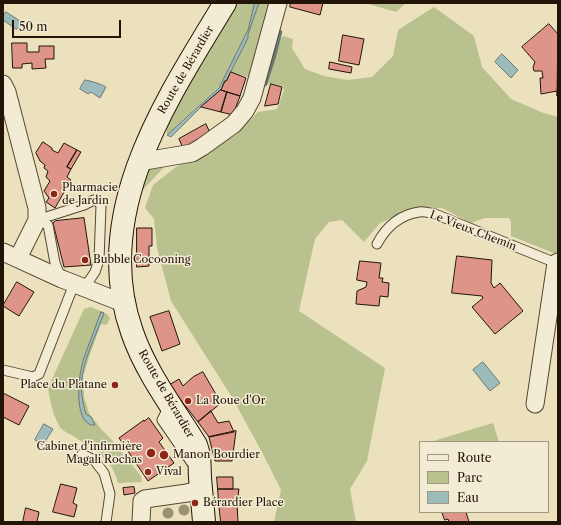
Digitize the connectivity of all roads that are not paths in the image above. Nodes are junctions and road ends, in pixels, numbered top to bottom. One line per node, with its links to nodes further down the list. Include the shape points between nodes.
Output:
1 (226, 3): 4 (main road, Route de Bérardier, via 176,87)
2 (276, 11): 4 (street, via 252,98 234,124 192,153)
3 (3, 84): 5 (street, via 37,208)
4 (139, 162): 10 (main road, Route de Bérardier, via 121,230 120,275)
5 (37, 220): 7 (street); 9 (lane, via 48,225 55,263); 9 (lane, via 94,200 99,202 99,260 95,272)
6 (377, 244): 8 (lane, Le Vieux Chemin, via 384,232 395,222 420,212 435,214)
7 (10, 255): 9 (street)
8 (557, 263): 12 (street, Le Vieux Chemin)
9 (73, 284): 10 (street); 11 (lane, via 39,374 34,377)
10 (123, 303): 14 (main road, Route de Bérardier, via 132,332 155,380 200,454)
11 (3, 370)
12 (535, 404)
13 (82, 454): 15 (lane, via 94,460 104,473 110,494)
14 (201, 489): 16 (street, via 145,499 142,501); 17 (main road, Route de Bérardier)
15 (106, 522)
16 (141, 522)
17 (204, 522)

